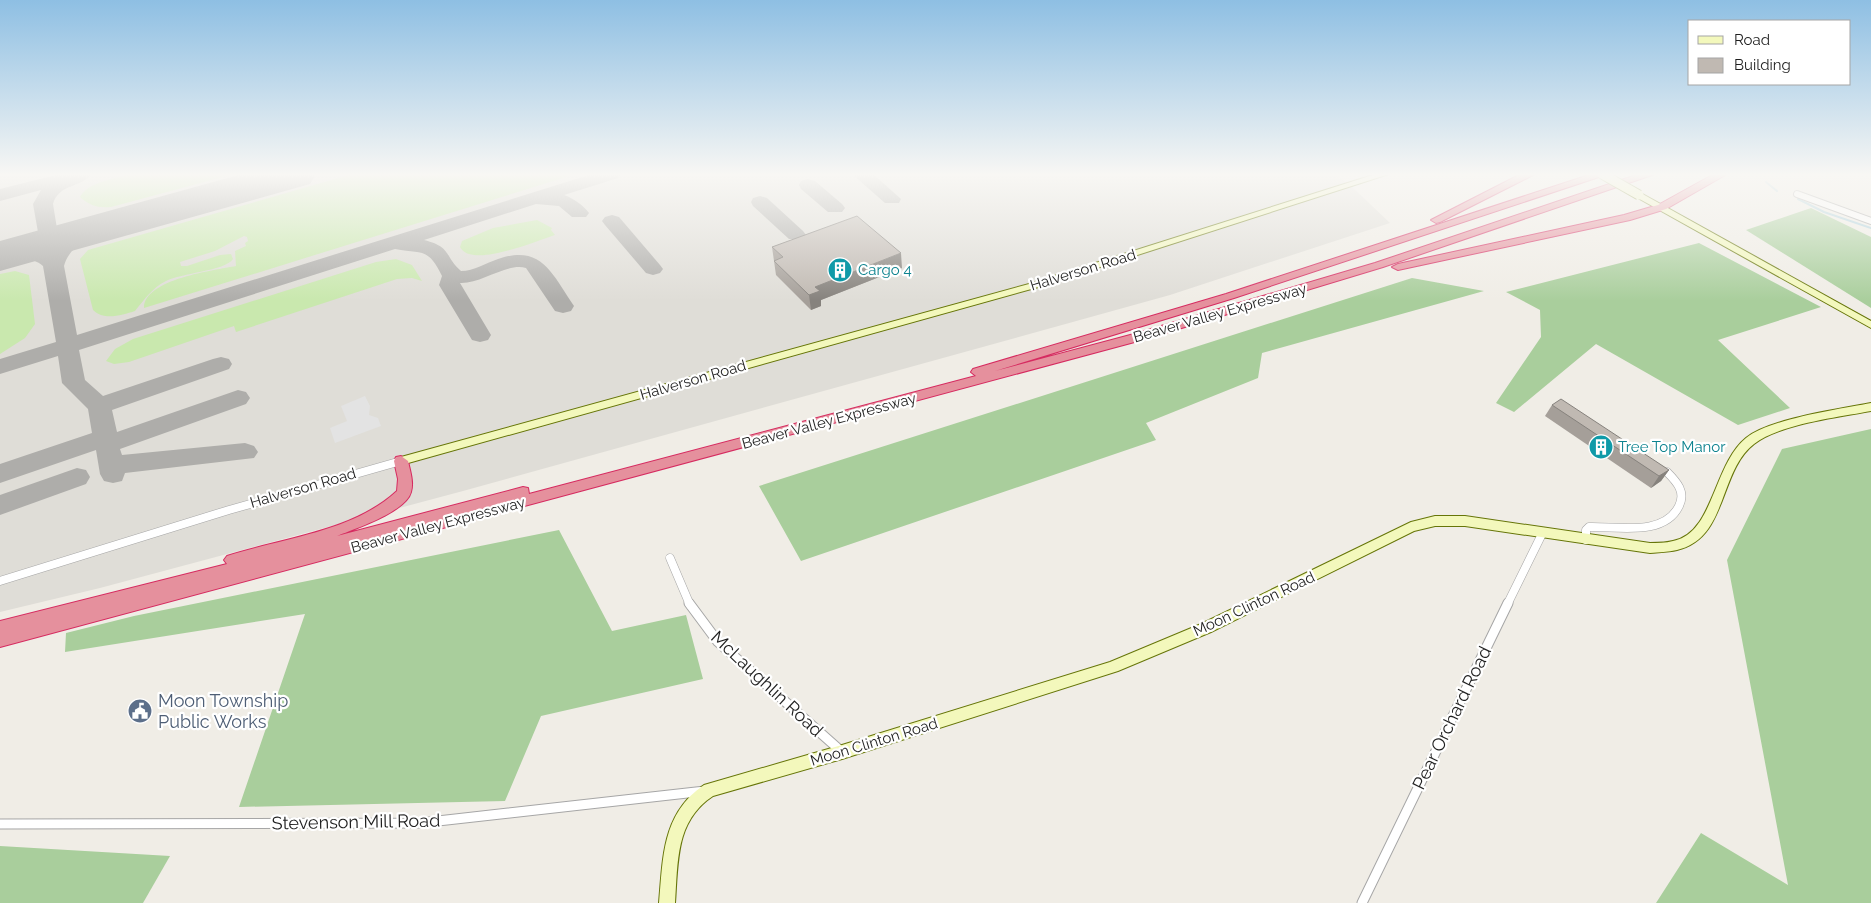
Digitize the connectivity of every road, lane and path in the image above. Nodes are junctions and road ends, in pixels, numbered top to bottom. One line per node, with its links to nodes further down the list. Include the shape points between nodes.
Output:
1 (1252, 216): 13 (street, Halverson Road, via 1039,284)
2 (1443, 216): 9 (highway)
3 (1474, 216): 9 (highway, Beaver Valley Expressway)
4 (1525, 216): 10 (highway, Beaver Valley Expressway)
5 (1628, 216): 10 (highway)
6 (1678, 216): 11 (street)
7 (1858, 216): 8 (street)
8 (1871, 221)
9 (1230, 296): 19 (highway, Beaver Valley Expressway, via 953,379 77,610)
10 (1266, 300): 20 (highway, Beaver Valley Expressway, via 1006,374)
11 (1871, 325)
12 (1871, 407): 16 (street, Moon Clinton Road, via 1774,429 1756,437 1740,452 1701,532 1687,544 1650,548)
13 (401, 461): 18 (street, Halverson Road); 19 (highway, via 404,493 392,505 368,517)
14 (1667, 472): 16 (street, via 1678,483 1682,496 1680,506 1672,515 1641,528 1589,527)
15 (1542, 534): 16 (street, Moon Clinton Road); 21 (street, Moon Clinton Road, via 1465,521 1426,522 1142,656); 25 (street, Pear Orchard Road)
16 (1586, 540)
17 (670, 558): 21 (street, McLaughlin Road, via 690,604 718,642)
18 (0, 581)
19 (0, 627)
20 (0, 640)
21 (842, 752): 22 (street, Moon Clinton Road)
22 (709, 790): 23 (street, Stevenson Mill Road, via 420,823); 24 (street, Moon Clinton Road, via 694,800 680,820)
23 (0, 824)
24 (667, 903)
25 (1362, 903)

